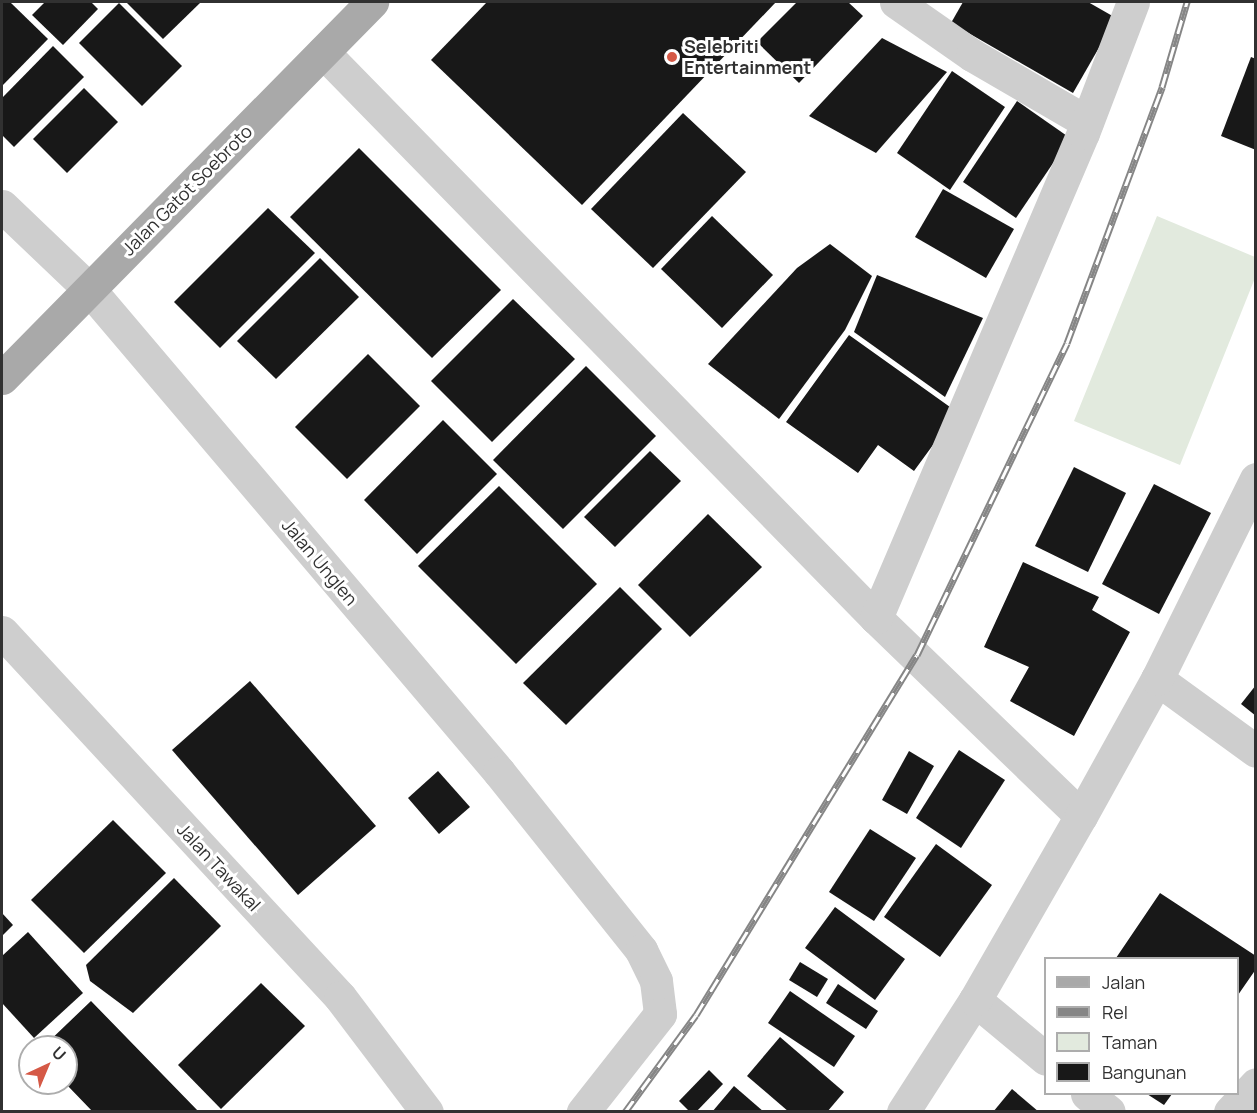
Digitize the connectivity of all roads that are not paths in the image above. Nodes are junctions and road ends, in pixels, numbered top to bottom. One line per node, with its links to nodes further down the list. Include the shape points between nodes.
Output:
1 (896, 2): 5 (street, via 972,55)
2 (1133, 2): 5 (street)
3 (368, 3): 4 (main road, Jalan Gatot Soebroto)
4 (323, 52): 7 (main road, Jalan Gatot Soebroto); 10 (street)
5 (1087, 122): 10 (street)
6 (2, 206): 7 (street, Jalan Unglen)
7 (89, 289): 8 (main road, Jalan Gatot Soebroto); 20 (street, Jalan Unglen, via 550,835 640,950 660,995 660,1014)
8 (2, 378)
9 (1256, 479): 12 (street)
10 (876, 618): 14 (street)
11 (2, 632): 19 (street, Jalan Tawakal, via 340,997)
12 (1157, 679): 13 (street); 14 (street)
13 (1256, 751)
14 (1082, 816): 15 (street)
15 (975, 1000): 16 (street); 21 (street)
16 (1044, 1057)
17 (1256, 1084): 23 (street)
18 (1088, 1095): 22 (street)
19 (427, 1112)
20 (583, 1112)
21 (903, 1112)
22 (1109, 1112)
23 (1230, 1112)

